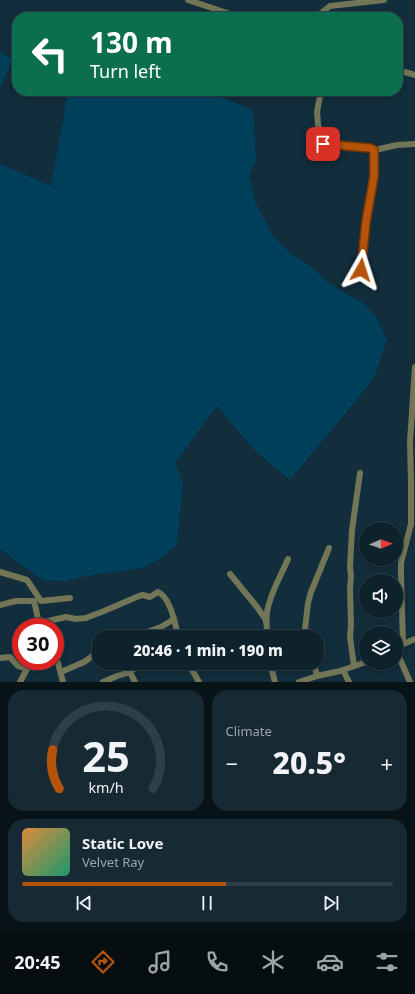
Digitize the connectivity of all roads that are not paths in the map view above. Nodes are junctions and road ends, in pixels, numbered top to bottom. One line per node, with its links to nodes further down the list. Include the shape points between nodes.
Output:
1 (188, 0): 3 (street)
2 (384, 0): 4 (street, via 330,6)
3 (224, 12)
4 (322, 12)
5 (403, 71): 6 (street)
6 (415, 74)
7 (320, 96): 9 (street, via 317,112 323,144)
8 (415, 144): 9 (street)
9 (374, 150): 10 (street, via 374,176)
10 (361, 270)
11 (415, 367): 24 (street, via 410,442 411,524 401,563)
12 (360, 473): 36 (street, via 350,561 350,637)
13 (329, 548): 29 (street, via 311,592)
14 (288, 559): 27 (street, via 267,611)
15 (0, 572): 19 (street, via 27,580)
16 (230, 574): 28 (street, via 266,620)
17 (70, 598): 19 (street)
18 (34, 601): 19 (street); 20 (street, via 16,601); 21 (street)
19 (41, 601)
20 (0, 605)
21 (38, 618)
22 (63, 618): 23 (street, via 86,618 139,596 150,597 158,592 171,609)
23 (174, 619): 25 (street); 26 (street)
24 (403, 626)
25 (153, 630)
26 (176, 630)
27 (267, 630)
28 (267, 630)
29 (305, 630)
30 (415, 639): 31 (street)
31 (403, 644)
32 (92, 656): 44 (street)
33 (0, 658): 34 (street, via 10,657)
34 (12, 659)
35 (359, 664): 36 (street)
36 (354, 666): 43 (street)
37 (403, 666): 55 (street)
38 (26, 670): 47 (street)
39 (132, 670): 45 (street)
40 (192, 670): 51 (street)
41 (272, 670): 52 (street)
42 (316, 670): 46 (street)
43 (343, 670): 46 (street); 54 (street)
44 (61, 672): 48 (street)
45 (130, 672): 49 (street); 50 (street)
46 (317, 676): 53 (street)
47 (20, 682)
48 (64, 682)
49 (103, 682)
50 (135, 682)
51 (198, 682)
52 (275, 682)
53 (299, 682)
54 (350, 682)
55 (410, 682)

